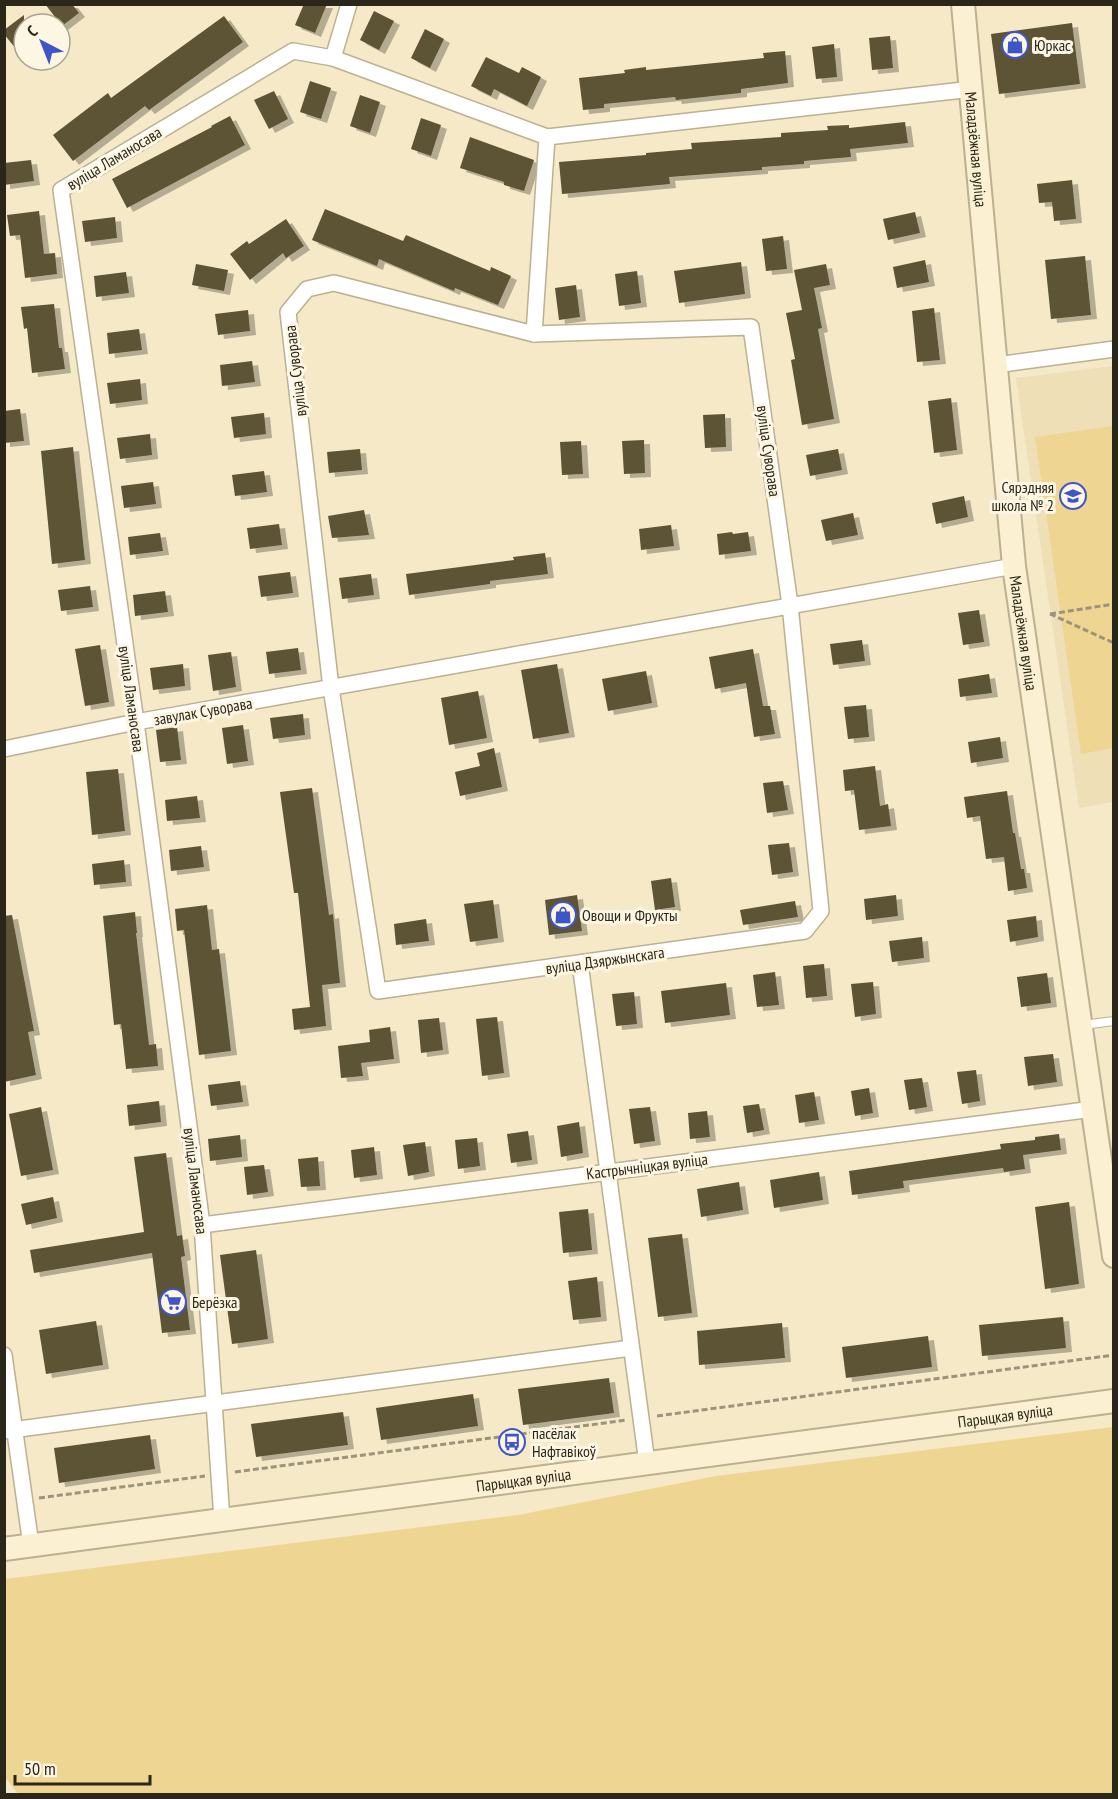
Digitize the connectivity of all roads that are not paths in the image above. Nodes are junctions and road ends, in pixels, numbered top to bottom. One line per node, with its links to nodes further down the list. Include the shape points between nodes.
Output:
1 (349, 4): 3 (street)
2 (963, 4): 4 (street, Маладзёжная вуліца)
3 (333, 58): 5 (street); 12 (street, вуліца Ламаносава, via 293,51 61,190)
4 (972, 89): 5 (street); 8 (street, Маладзёжная вуліца)
5 (547, 137): 6 (street)
6 (534, 334): 10 (street, вуліца Суворава, via 751,327); 11 (street, вуліца Суворава, via 334,283 307,289 288,312)
7 (1113, 350): 8 (street)
8 (996, 365): 9 (street, Маладзёжная вуліца)
9 (1014, 566): 10 (street); 16 (street, Маладзёжная вуліца)
10 (790, 605): 11 (street); 14 (street, вуліца Дзяржынскага, via 821,911 806,932)
11 (331, 688): 12 (street, завулак Суворава); 14 (street, вуліца Дзяржынскага, via 378,991)
12 (136, 722): 13 (street, завулак Суворава); 19 (street, вуліца Ламаносава)
13 (4, 749)
14 (580, 963): 18 (street)
15 (1113, 1021): 16 (lane)
16 (1081, 1025): 17 (street, Маладзёжная вуліца)
17 (1092, 1109): 18 (street, Кастрычніцкая вуліца); 20 (street, Маладзёжная вуліца)
18 (608, 1171): 19 (street, Кастрычніцкая вуліца); 21 (street)
19 (202, 1224): 24 (street, вуліца Ламаносава)
20 (1113, 1256)
21 (631, 1348): 24 (street); 26 (street)
22 (4, 1355): 25 (street)
23 (1113, 1401): 26 (street, Парыцкая вуліца)
24 (214, 1404): 25 (street); 27 (street, вуліца Ламаносава)
25 (10, 1431): 28 (street)
26 (647, 1463): 27 (street, Парыцкая вуліца)
27 (222, 1520): 28 (street, Парыцкая вуліца)
28 (31, 1545): 29 (street, Парыцкая вуліца)
29 (4, 1549)

